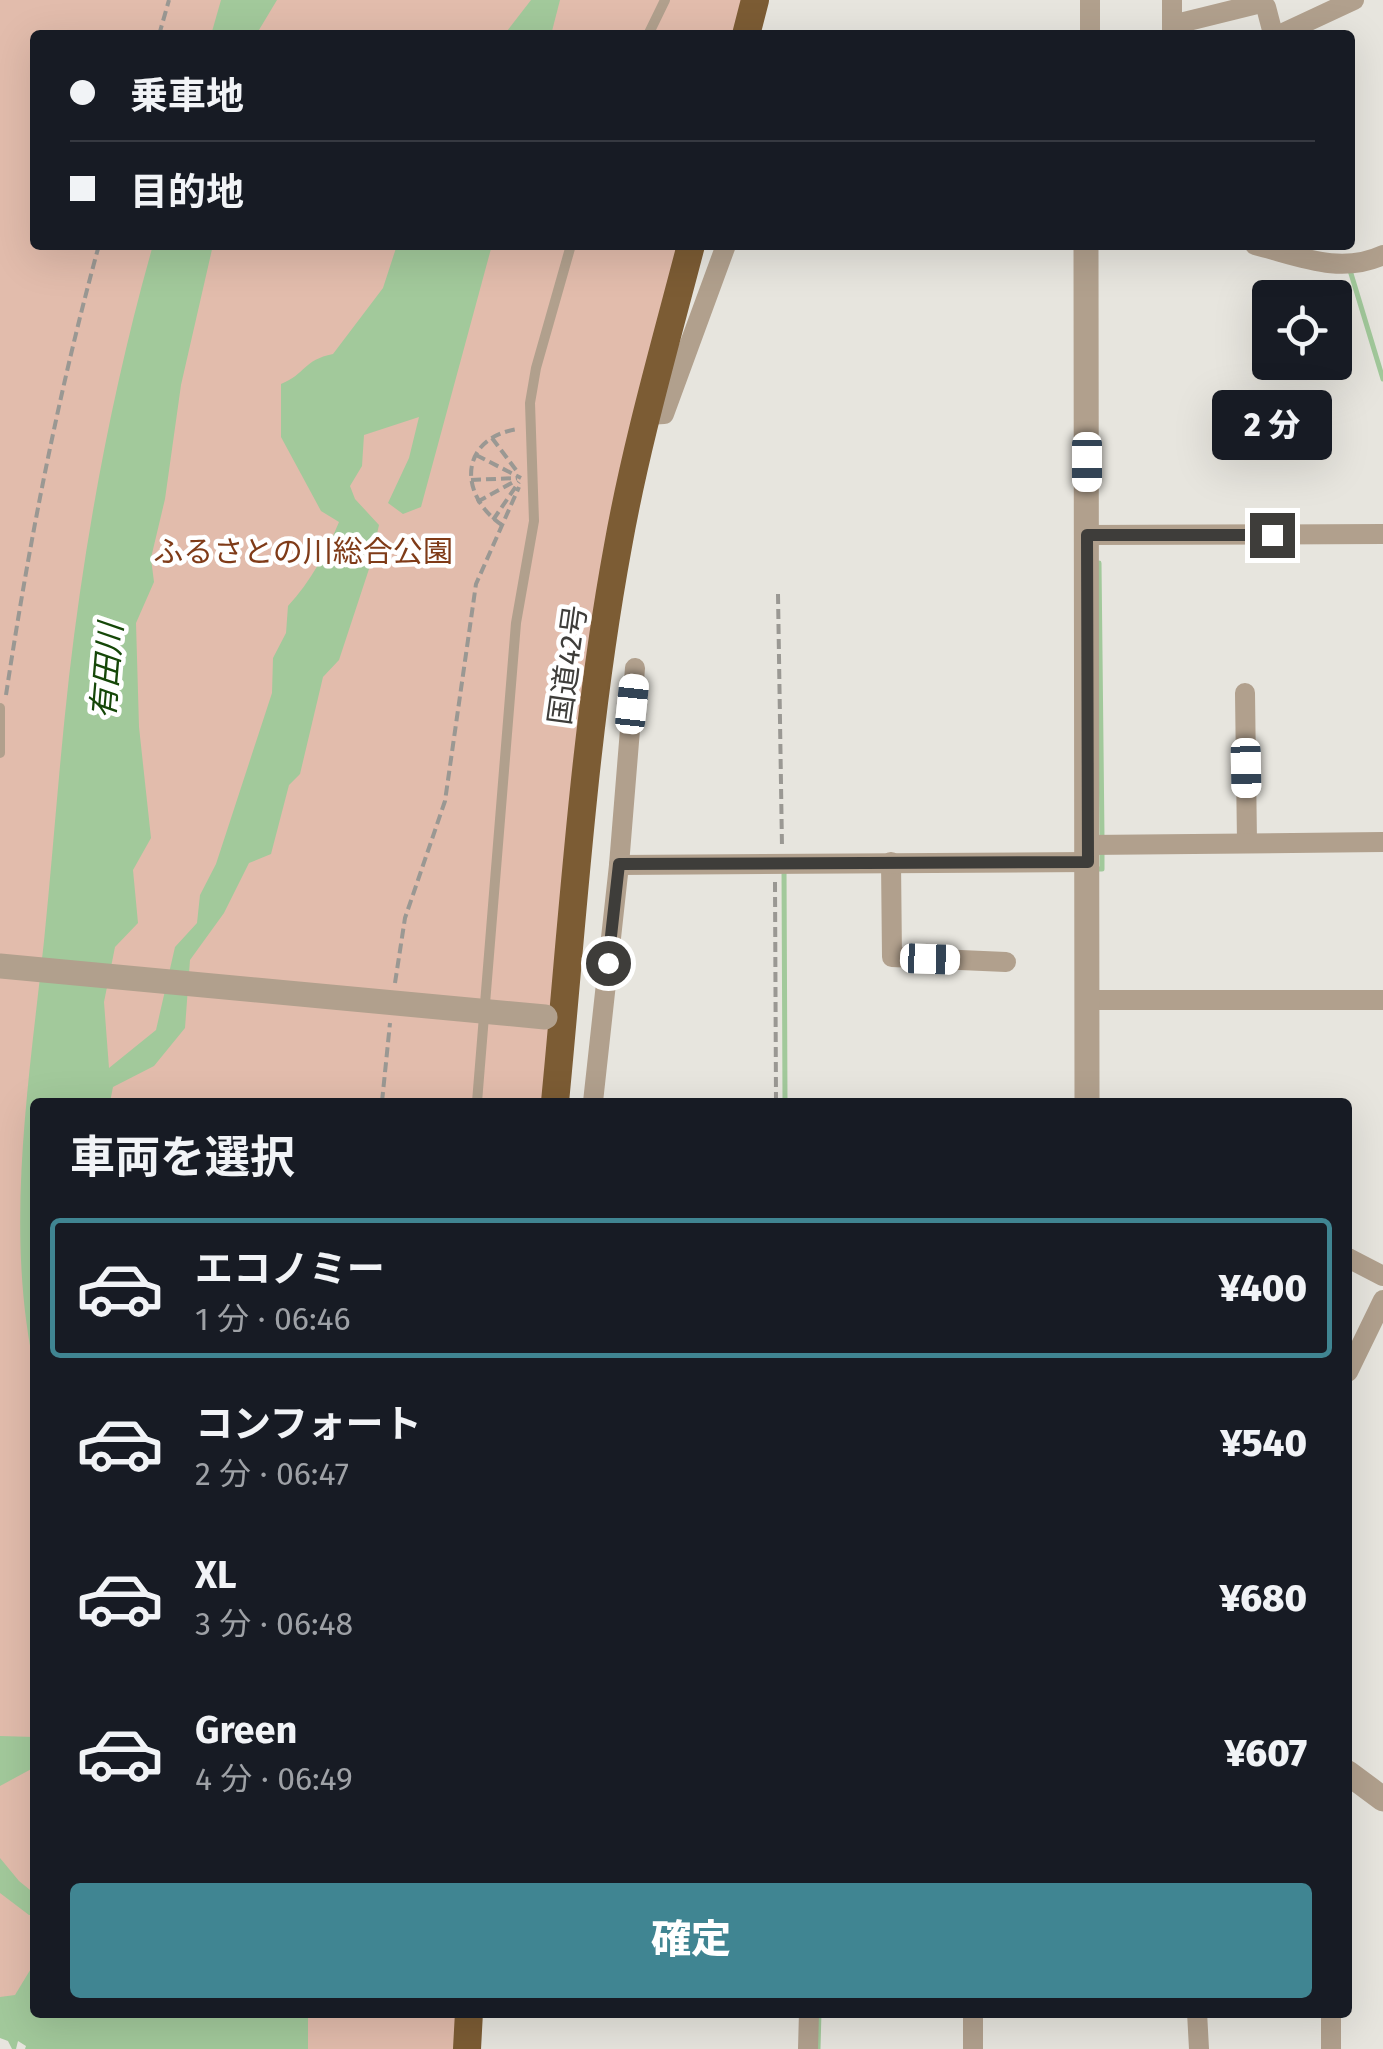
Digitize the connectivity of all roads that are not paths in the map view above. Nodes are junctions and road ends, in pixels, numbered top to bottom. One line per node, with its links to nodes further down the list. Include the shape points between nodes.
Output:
1 (665, 0): 6 (lane)
2 (755, 0): 7 (highway)
3 (1090, 0): 8 (street)
4 (1172, 0): 9 (street)
5 (1354, 0): 11 (street)
6 (650, 30)
7 (747, 30)
8 (1090, 30)
9 (1172, 30): 10 (street, via 1262,4)
10 (1277, 30)
11 (1290, 30)
12 (569, 250): 37 (lane, via 536,368 530,428 534,521 516,623)
13 (691, 250): 19 (highway, 国道42号)
14 (724, 250): 19 (street, via 664,414)
15 (1086, 250): 21 (street)
16 (1274, 250): 17 (street, via 1333,265)
17 (1350, 255): 18 (street)
18 (1383, 255)
19 (647, 415): 36 (highway, 国道42号, via 602,646)
20 (1383, 534): 21 (street)
21 (1087, 535): 29 (street)
22 (635, 668): 31 (street)
23 (1246, 693): 27 (street)
24 (0, 708): 25 (lane)
25 (1, 729): 26 (lane)
26 (0, 753)
27 (1248, 842): 28 (street); 29 (street)
28 (1383, 842)
29 (1088, 853): 30 (street); 34 (street)
30 (891, 862): 31 (street); 32 (street, via 892,958)
31 (619, 864): 39 (street)
32 (1006, 962)
33 (0, 966): 36 (street, bridge)
34 (1088, 1000): 35 (street); 40 (street)
35 (1383, 1000)
36 (554, 1018): 38 (highway, 国道42号)
37 (477, 1098)
38 (555, 1098)
39 (593, 1098)
40 (1088, 1098)
41 (1352, 1260): 42 (street)
42 (1383, 1276)
43 (1383, 1300): 44 (street)
44 (1352, 1364)
45 (1352, 1776): 46 (street)
46 (1383, 1799)
47 (470, 2018): 52 (highway)
48 (809, 2018): 53 (street)
49 (973, 2018): 54 (street)
50 (1197, 2018): 55 (street)
51 (1332, 2018): 56 (street)
52 (467, 2049)
53 (808, 2049)
54 (973, 2049)
55 (1198, 2049)
56 (1332, 2049)

